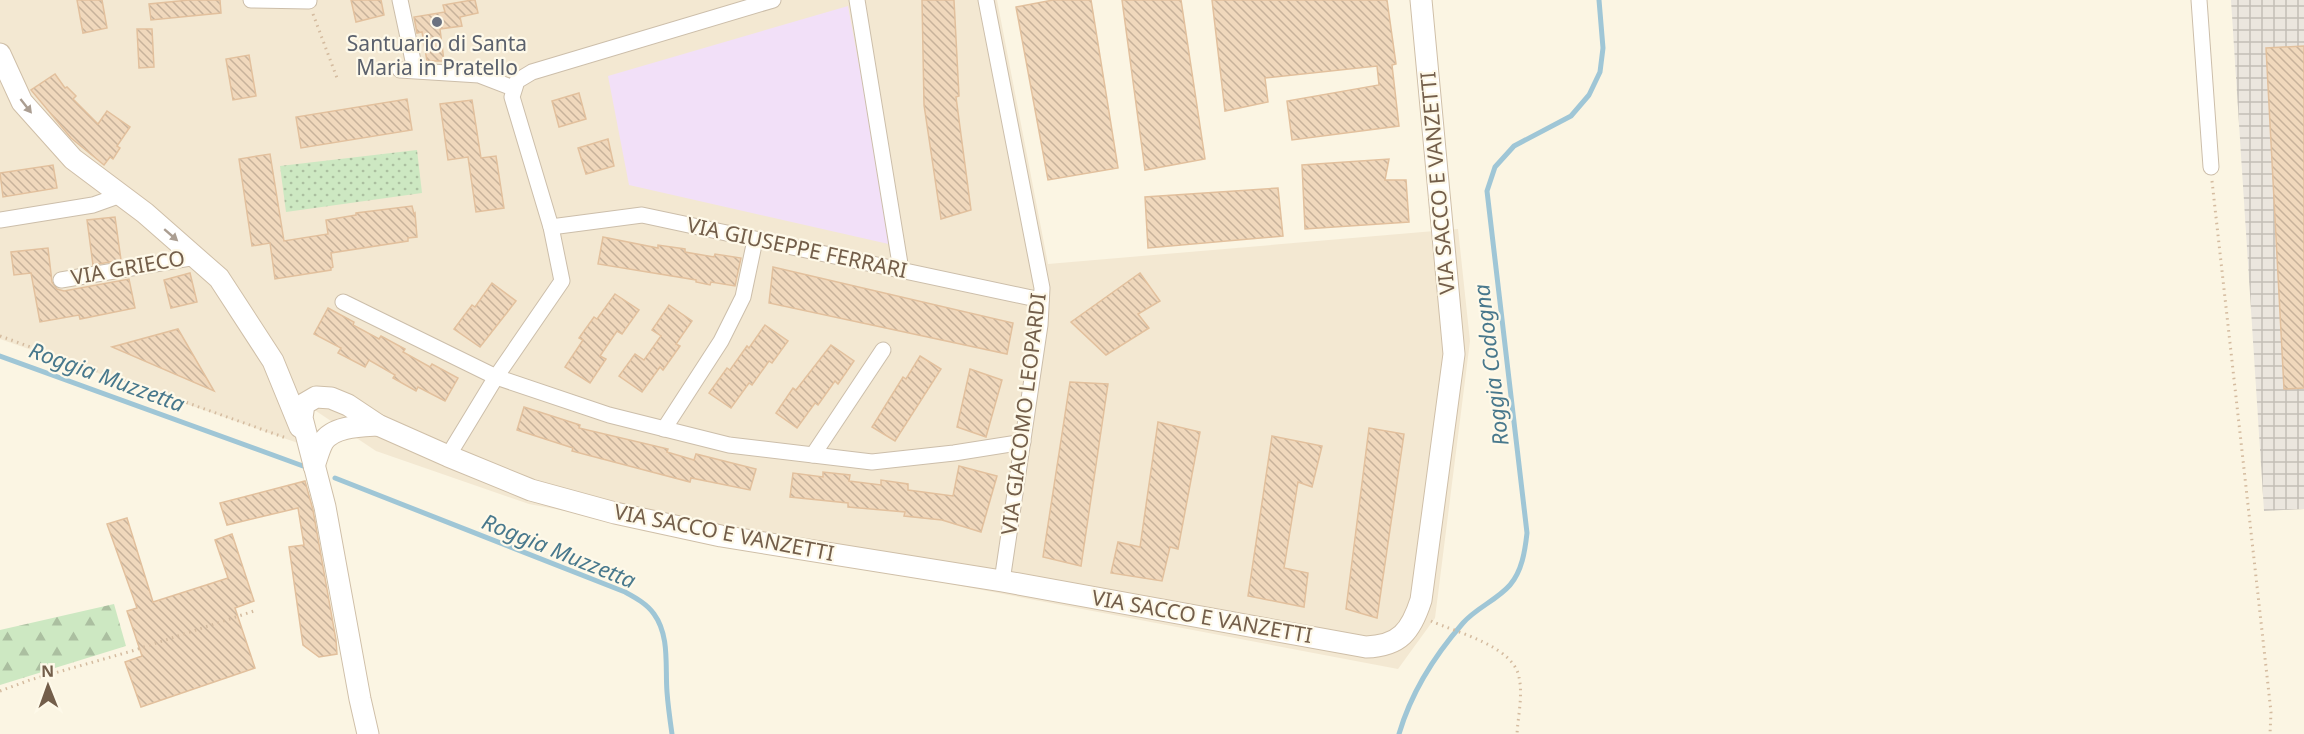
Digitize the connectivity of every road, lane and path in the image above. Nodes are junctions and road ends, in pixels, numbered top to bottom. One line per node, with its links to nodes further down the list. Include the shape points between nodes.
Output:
1 (251, 0): 8 (street)
2 (400, 0): 11 (street, via 408,70 479,75)
3 (773, 0): 11 (street, via 532,72 522,76)
4 (857, 0): 18 (street)
5 (986, 0): 20 (street, VIA GIACOMO LEOPARDI, via 1042,288)
6 (1421, 0): 33 (street, VIA SACCO E VANZETTI, via 1454,354 1421,600 1405,634 1394,642 1366,647)
7 (2199, 0): 12 (street)
8 (309, 1): 10 (path)
9 (0, 54): 13 (street, one-way to 13, via 22,102 72,159)
10 (337, 78)
11 (513, 88): 15 (street, via 514,106)
12 (2211, 166): 39 (path, via 2271,712)
13 (121, 195): 14 (street, via 93,205); 17 (street, one-way to 17)
14 (0, 220)
15 (551, 227): 16 (street, VIA GIUSEPPE FERRARI, via 642,215); 25 (street, via 562,281)
16 (755, 240): 18 (street, VIA GIUSEPPE FERRARI); 28 (street, via 743,297 721,341)
17 (196, 257): 19 (street, VIA GRIECO); 24 (street, via 219,278)
18 (901, 270): 20 (street, VIA GIUSEPPE FERRARI)
19 (61, 280)
20 (1041, 300): 29 (street, VIA GIACOMO LEOPARDI)
21 (343, 302): 25 (street)
22 (0, 336): 31 (path)
23 (883, 350): 30 (street)
24 (273, 361): 26 (street); 31 (street)
25 (496, 377): 28 (street); 32 (street)
26 (316, 397): 27 (street, VIA SACCO E VANZETTI, via 340,401); 31 (street, via 304,404 302,411)
27 (368, 425): 31 (street, via 329,435); 32 (street, VIA SACCO E VANZETTI)
28 (664, 429): 30 (street, via 729,445)
29 (1023, 441): 30 (street, via 872,462); 33 (street, VIA GIACOMO LEOPARDI)
30 (813, 455)
31 (311, 456): 37 (street, via 325,507)
32 (448, 456): 33 (street, VIA SACCO E VANZETTI, via 531,490 615,513 721,536)
33 (1002, 582)
34 (257, 610): 36 (path)
35 (1449, 629): 38 (path, via 1499,650 1514,663 1521,691)
36 (0, 691)
37 (368, 734)
38 (1517, 734)
39 (2270, 734)

